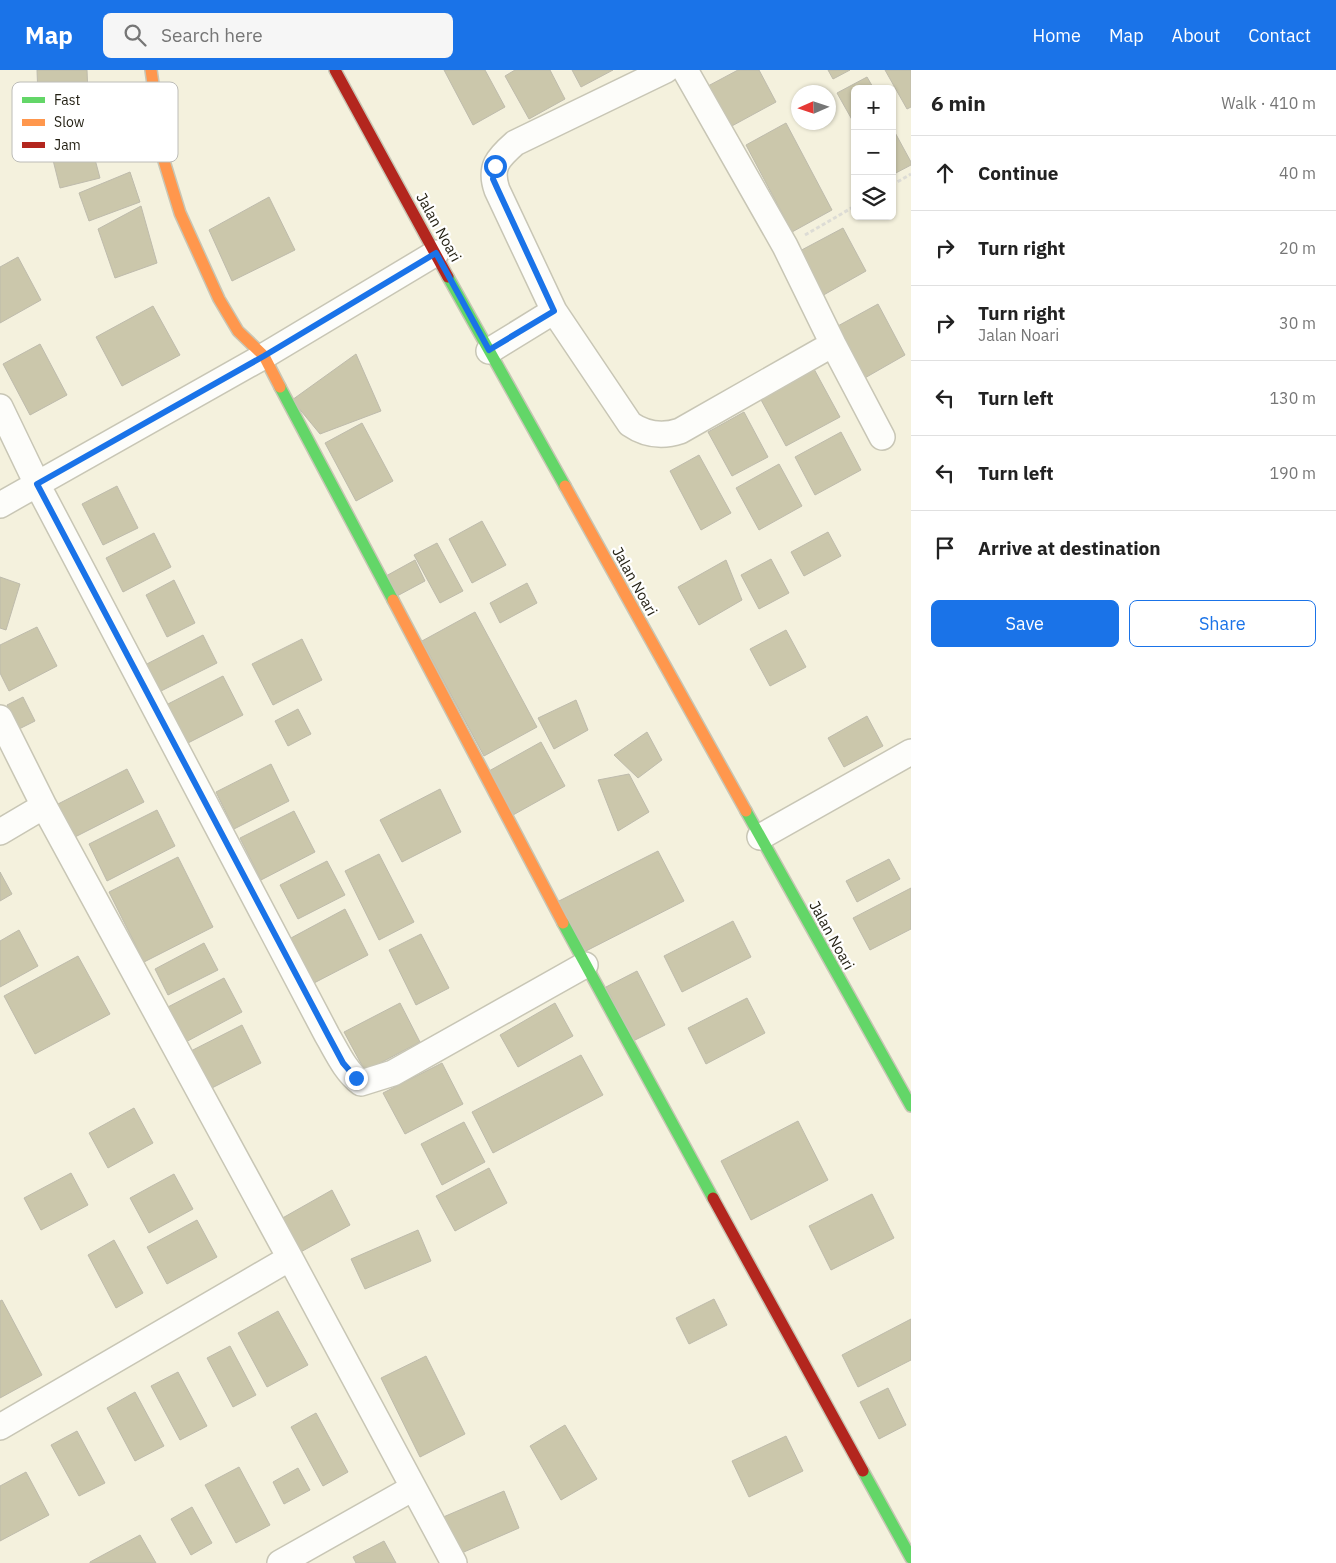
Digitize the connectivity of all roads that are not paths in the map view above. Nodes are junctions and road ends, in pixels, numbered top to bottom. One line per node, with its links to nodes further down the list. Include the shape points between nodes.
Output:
1 (335, 70): 5 (street, Jalan Noari)
2 (666, 70): 6 (street, via 515,143 495,166 493,179)
3 (685, 70): 7 (street, via 785,246)
4 (164, 162): 9 (street, via 180,213 218,299 238,331)
5 (436, 253): 8 (street, Jalan Noari); 9 (street)
6 (554, 311): 7 (street, via 630,424 652,434 668,435 680,431); 8 (street)
7 (833, 344): 11 (street)
8 (489, 350): 18 (street, Jalan Noari)
9 (264, 356): 12 (street); 19 (street)
10 (0, 407): 12 (street)
11 (882, 437)
12 (37, 484): 13 (street); 19 (street, via 343,1063 361,1083 393,1073)
13 (0, 505)
14 (0, 718): 16 (street)
15 (911, 752): 18 (street)
16 (44, 806): 17 (street); 21 (street)
17 (0, 832)
18 (760, 837): 20 (street, Jalan Noari)
19 (585, 965): 24 (street)
20 (911, 1106)
21 (290, 1258): 22 (street); 23 (street)
22 (0, 1427)
23 (413, 1488): 25 (street); 26 (street)
24 (911, 1558)
25 (280, 1563)
26 (454, 1563)

